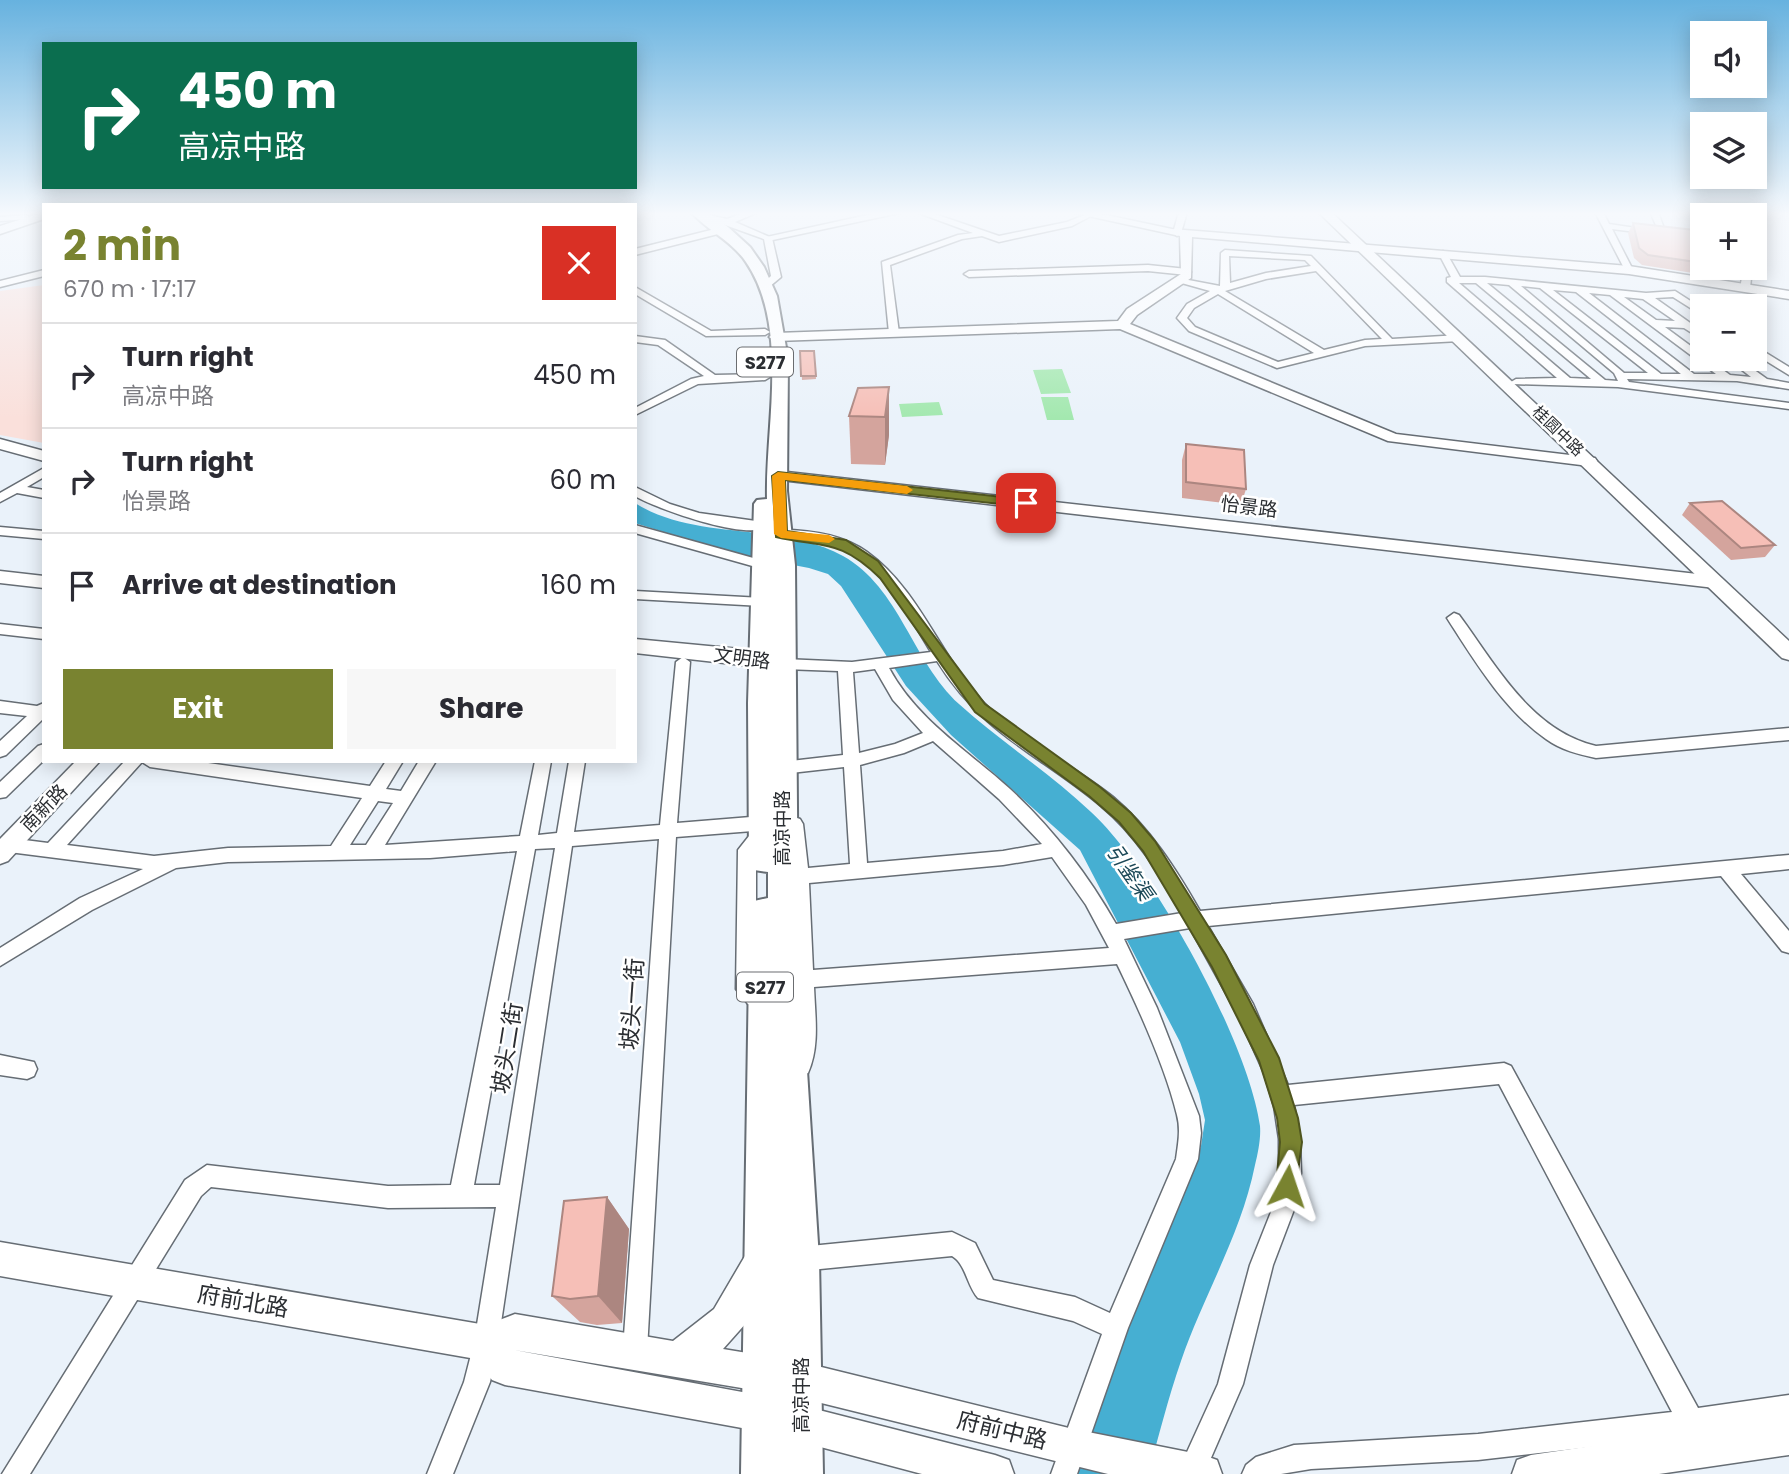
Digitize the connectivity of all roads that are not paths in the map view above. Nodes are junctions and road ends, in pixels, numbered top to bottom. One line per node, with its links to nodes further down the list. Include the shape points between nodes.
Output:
1 (758, 281): 17 (main road, 高凉中路 / S277)
2 (760, 281): 17 (main road, 高凉中路 / S277)
3 (769, 281): 17 (street)
4 (886, 281): 33 (street)
5 (1177, 281): 30 (street)
6 (1199, 281): 19 (street)
7 (1222, 281): 19 (street)
8 (1250, 281): 19 (street)
9 (1332, 281): 37 (street)
10 (1401, 281): 35 (main road, 桂圆中路)
11 (1402, 281): 50 (main road, 桂圆中路)
12 (1457, 281): 13 (street); 47 (street, via 1450,281)
13 (1479, 281): 16 (street); 51 (street)
14 (1699, 281): 21 (street)
15 (1746, 281): 21 (street)
16 (1513, 284): 18 (street); 49 (street)
17 (761, 285): 34 (main road, 高凉中路 / S277)
18 (1543, 286): 20 (street); 27 (street)
19 (1222, 288): 38 (street); 38 (street, via 1183,314 1184,322 1275,365)
20 (1577, 288): 23 (street); 28 (street)
21 (1745, 288): 24 (street)
22 (637, 291): 34 (street, via 709,334)
23 (1611, 292): 25 (street); 29 (street)
24 (1789, 295)
25 (1646, 296): 26 (street, via 1675,295); 31 (street)
26 (1690, 305)
27 (1580, 315): 28 (street); 42 (street)
28 (1613, 316): 29 (street); 43 (street)
29 (1653, 323): 31 (street); 45 (street)
30 (1122, 325): 33 (street); 57 (street, via 1393,438)
31 (1686, 325): 32 (street)
32 (1690, 328)
33 (894, 333): 34 (street)
34 (771, 334): 44 (main road, 高凉中路 / S277); 59 (main road, 高凉中路 / S277)
35 (1460, 338): 37 (street); 50 (main road, 桂圆中路)
36 (637, 339): 46 (street, via 661,342)
37 (1390, 342): 38 (street)
38 (1323, 354)
39 (1767, 357): 41 (street)
40 (1750, 371): 48 (street)
41 (1789, 372)
42 (1657, 375): 43 (street); 49 (street)
43 (1690, 376): 45 (street)
44 (765, 377): 46 (street); 67 (main road, 高凉中路 / S277)
45 (1726, 377): 48 (street)
46 (713, 378): 54 (street, via 691,383)
47 (1566, 380): 50 (street); 51 (street)
48 (1762, 380): 52 (street)
49 (1623, 381): 51 (street); 53 (street)
50 (1511, 382): 57 (main road, 桂圆中路); 70 (main road, 桂圆中路)
51 (1601, 382)
52 (1789, 386)
53 (1789, 406)
54 (637, 411)
55 (0, 444): 56 (street)
56 (42, 455)
57 (1589, 461): 70 (main road, 桂圆中路)
58 (42, 473): 60 (street)
59 (778, 476): 67 (main road, 高凉中路 / S277); 70 (street, 怡景路)
60 (16, 489): 62 (street); 63 (street)
61 (637, 492): 67 (street)
62 (42, 494)
63 (0, 498)
64 (637, 529): 67 (street)
65 (0, 531): 66 (street)
66 (40, 532)
67 (771, 558): 73 (street); 81 (street, via 830,539 858,551 885,575); 83 (main road, 高凉中路 / S277)
68 (0, 577): 69 (main road)
69 (42, 582)
70 (1725, 583): 77 (main road, 桂圆中路); 79 (main road, 桂圆中路)
71 (0, 585): 72 (main road)
72 (42, 590)
73 (637, 594)
74 (1454, 618): 89 (street, via 1535,725 1582,749 1596,752)
75 (0, 629): 76 (street)
76 (42, 634)
77 (1789, 634)
78 (637, 646): 83 (main road, 文明路)
79 (1789, 653)
80 (637, 657): 82 (main road, 文明路)
81 (937, 657): 84 (street); 118 (street, via 980,708 1125,818 1149,846)
82 (683, 662): 83 (main road, 文明路); 105 (street, 坡头一街)
83 (769, 663): 85 (street); 100 (main road, 高凉中路 / S277); 104 (main road, 高凉中路 / S277)
84 (886, 664): 85 (street); 88 (street, via 892,692)
85 (845, 667): 92 (street)
86 (0, 707): 87 (street)
87 (42, 711): 90 (street)
88 (934, 734): 92 (street, via 902,750); 109 (street, via 991,782)
89 (1789, 734)
90 (0, 751)
91 (42, 752): 101 (street)
92 (851, 759): 100 (street); 116 (street)
93 (87, 763): 108 (street, 南新路)
94 (133, 763): 110 (street)
95 (164, 763): 102 (street)
96 (393, 763): 102 (street)
97 (427, 763): 103 (street)
98 (543, 763): 107 (street)
99 (577, 763): 106 (street, 坡头二街)
100 (782, 768): 104 (main road, 高凉中路 / S277)
101 (0, 792)
102 (374, 793): 103 (street); 112 (street)
103 (405, 798): 111 (street)
104 (769, 822): 105 (street); 117 (main road, 高凉中路 / S277)
105 (668, 832): 106 (street); 135 (street, 坡头一街)
106 (565, 841): 107 (street); 127 (street, 坡头二街)
107 (527, 844): 111 (street); 128 (street)
108 (3, 847): 110 (street)
109 (1057, 849): 116 (street, via 1028,856); 119 (street)
110 (51, 851): 113 (street)
111 (372, 851): 112 (street)
112 (337, 852): 113 (street, via 228,855)
113 (173, 862): 122 (street, via 86,904)
114 (1789, 862): 115 (street)
115 (1726, 868): 118 (street); 120 (street)
116 (859, 872): 117 (street)
117 (773, 888): 123 (main road, 高凉中路 / S277); 123 (main road, 高凉中路 / S277, via 792,928)
118 (1187, 920): 119 (street); 126 (street, via 1253,1025)
119 (1118, 932): 121 (street)
120 (1789, 945)
121 (1122, 955): 123 (street); 133 (street, via 1181,1097 1190,1133 1175,1192)
122 (0, 958)
123 (784, 987): 129 (main road, 高凉中路 / S277); 131 (main road, 高凉中路 / S277)
124 (0, 1065): 125 (street)
125 (27, 1069)
126 (1281, 1096): 139 (street, via 1504,1073); 142 (street, via 1291,1142 1284,1205 1260,1267 1226,1397)
127 (509, 1196): 128 (street); 134 (street, 坡头二街)
128 (460, 1198): 132 (street, via 356,1195 207,1176 193,1188)
129 (764, 1253): 136 (main road, via 729,1320 700,1346); 137 (main road, 高凉中路 / S277)
130 (0, 1259): 132 (main road, 府前北路)
131 (800, 1259): 133 (street, via 962,1246 986,1290 1075,1309); 137 (main road, 高凉中路 / S277)
132 (137, 1282): 134 (main road, 府前北路); 143 (street)
133 (1116, 1328): 141 (street)
134 (486, 1343): 135 (main road, 府前北路, via 515,1332); 137 (main road, via 505,1367); 144 (street, 坡头二街, via 477,1382)
135 (635, 1350): 136 (main road, 府前北路)
136 (677, 1358): 137 (main road, 府前北路)
137 (783, 1398): 141 (main road, 府前中路); 145 (main road, 高凉中路 / S277); 146 (main road, 高凉中路 / S277); 147 (main road)
138 (1789, 1408): 139 (street)
139 (1698, 1436): 140 (main road); 148 (street, via 1307,1457 1273,1463); 149 (main road)
140 (1789, 1436)
141 (1073, 1457): 142 (main road, 府前中路)
142 (1189, 1472)
143 (15, 1474)
144 (440, 1474)
145 (764, 1474)
146 (802, 1474)
147 (995, 1474)
148 (1255, 1474)
149 (1531, 1474)

